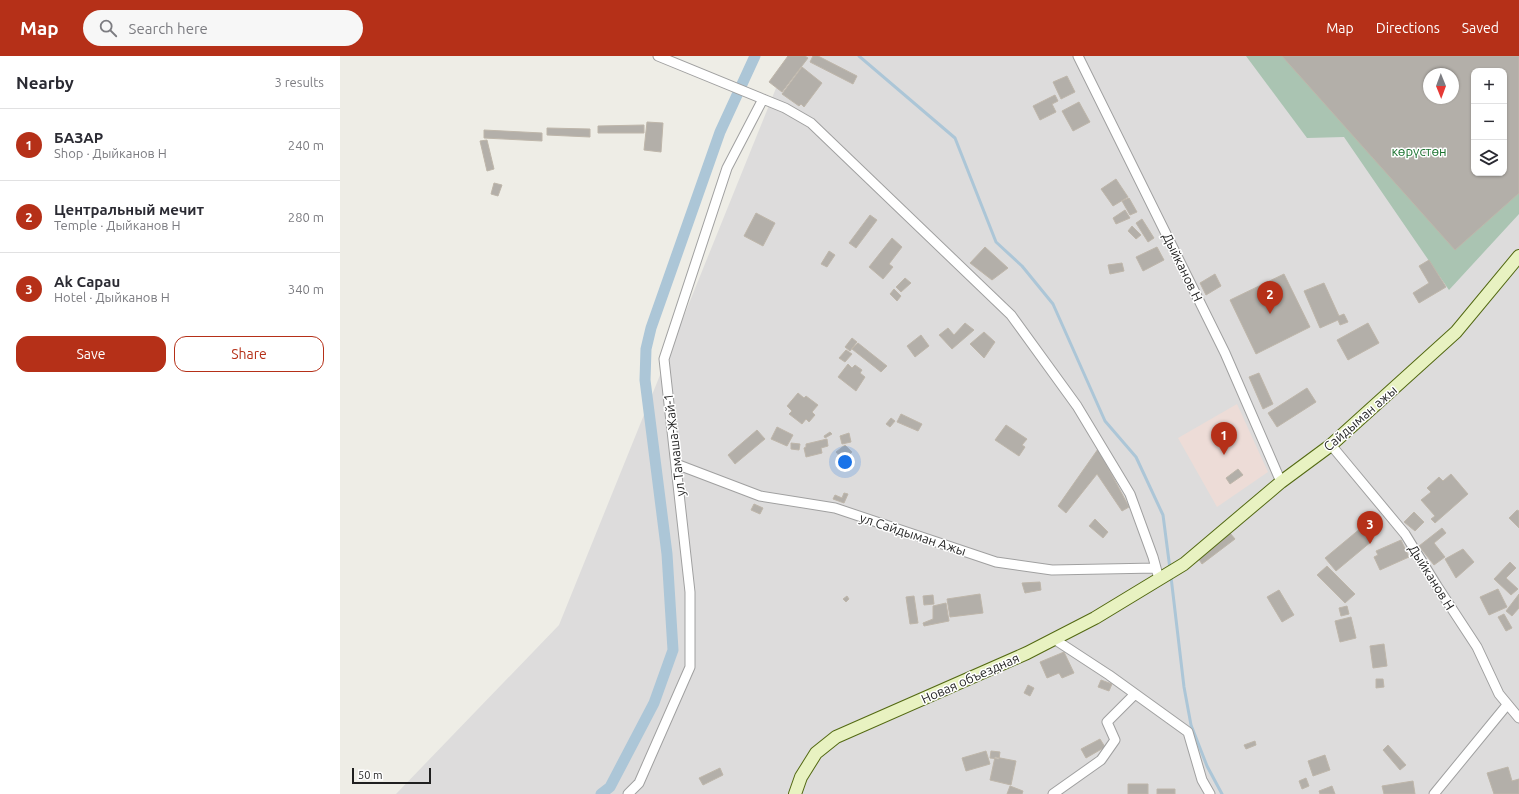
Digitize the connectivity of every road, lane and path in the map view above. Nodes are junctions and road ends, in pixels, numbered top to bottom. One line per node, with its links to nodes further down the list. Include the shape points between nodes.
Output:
1 (658, 56): 3 (street)
2 (1078, 56): 7 (street, Дыйканов Н, via 1225,354)
3 (762, 99): 6 (street, ул Тамаша-Жай-1, via 727,168 664,359); 8 (street, via 785,108 811,123 1011,315 1077,406 1130,494)
4 (1519, 256): 5 (main road, Сайдыман ажы, via 1456,332)
5 (1331, 445): 7 (main road, Сайдыман ажы); 11 (street, Дыйканов Н, via 1405,534 1477,647 1499,694)
6 (676, 464): 8 (street, ул Сайдыман Ажы, via 760,496 835,508 996,562 1052,570); 13 (street, ул Тамаша-Жай-1, via 690,592 690,667 639,783)
7 (1281, 482): 8 (main road, Сайдыман ажы, via 1184,564)
8 (1160, 574): 9 (main road, Новая объездная, via 1095,618)
9 (1054, 639): 10 (street); 14 (main road, Новая объездная, via 836,737 816,753)
10 (1136, 694): 15 (street, via 1107,722 1115,740 1101,760); 16 (street, via 1188,732 1202,780)
11 (1507, 704): 12 (street, Дыйканов Н); 17 (street)
12 (1519, 718)
13 (628, 794)
14 (795, 794)
15 (1053, 794)
16 (1210, 794)
17 (1434, 794)

